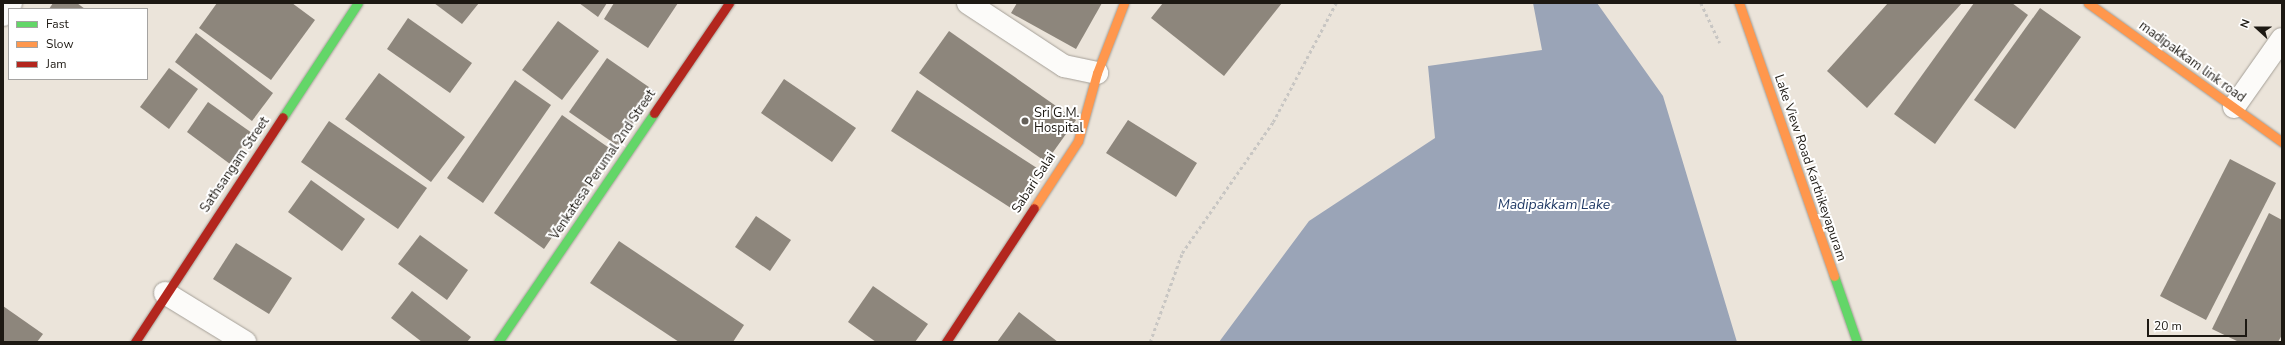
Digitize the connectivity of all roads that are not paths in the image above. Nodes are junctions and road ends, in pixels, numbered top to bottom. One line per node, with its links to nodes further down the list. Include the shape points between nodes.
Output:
1 (11, 3): 8 (street)
2 (358, 3): 13 (street, Sathsangam Street)
3 (729, 3): 16 (street, Venkatesa Perumal 2nd Street)
4 (968, 3): 10 (street, via 1064,66)
5 (1124, 3): 10 (street, Sabari Salai)
6 (1739, 3): 18 (street, Lake View Road Karthikeyapuram)
7 (2088, 3): 11 (street, madipakkam link road)
8 (3, 15)
9 (2282, 39): 11 (street)
10 (1097, 73): 17 (street, Sabari Salai, via 1078,141)
11 (2234, 108): 12 (street, madipakkam link road)
12 (2282, 142)
13 (165, 293): 14 (street, Sathsangam Street); 15 (street)
14 (135, 342)
15 (245, 342)
16 (498, 342)
17 (946, 342)
18 (1857, 342)

